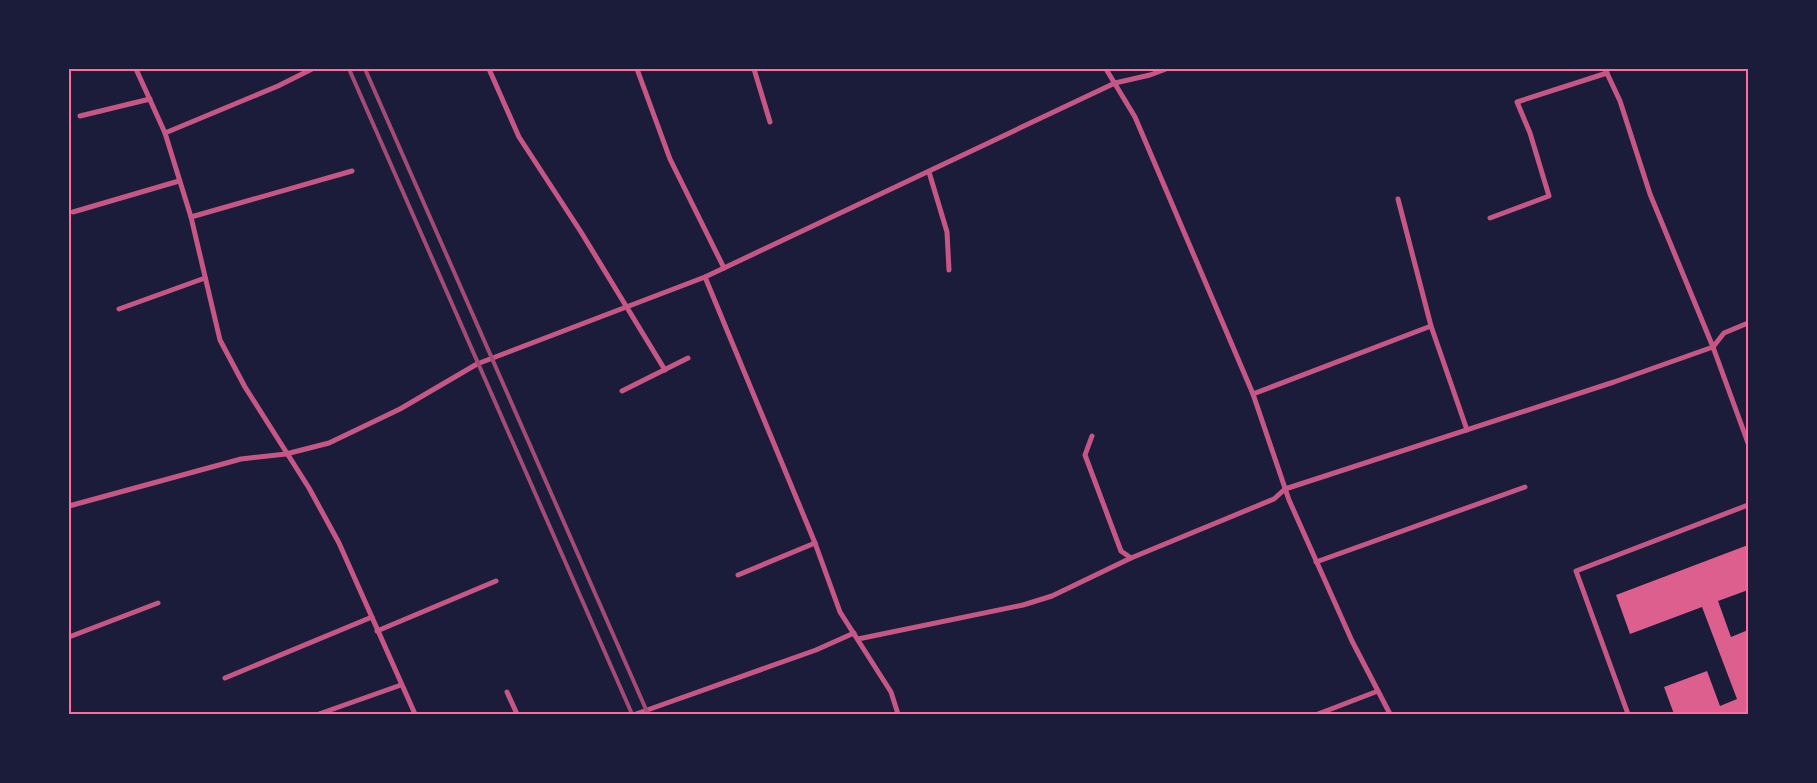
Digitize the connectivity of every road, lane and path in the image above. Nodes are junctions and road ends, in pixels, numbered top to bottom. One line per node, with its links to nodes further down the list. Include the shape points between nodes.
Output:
1 (136, 69): 10 (street)
2 (312, 69): 13 (street)
3 (489, 69): 25 (street, via 519,136)
4 (637, 69): 21 (street, via 670,159)
5 (754, 69): 12 (street)
6 (1106, 69): 9 (street)
7 (1166, 69): 9 (street)
8 (1606, 71): 20 (street, via 1517,102 1549,196); 29 (street, via 1620,101 1650,194)
9 (1115, 83): 15 (street); 33 (street, via 1135,117)
10 (150, 99): 11 (street); 13 (street)
11 (80, 116)
12 (770, 122)
13 (165, 133): 16 (street)
14 (352, 171): 19 (street)
15 (929, 172): 21 (street); 22 (street, via 947,232)
16 (178, 181): 18 (street); 19 (street)
17 (1398, 199): 28 (street)
18 (73, 212)
19 (191, 217): 24 (street)
20 (1490, 218)
21 (724, 268): 23 (street)
22 (949, 270)
23 (705, 277): 25 (street); 42 (street)
24 (206, 278): 26 (street); 37 (street, via 220,340)
25 (627, 307): 31 (street); 37 (street, via 477,364 400,409 329,444)
26 (119, 308)
27 (1748, 323): 29 (street, via 1724,333)
28 (1431, 326): 33 (street); 34 (street)
29 (1713, 347): 34 (street); 36 (street)
30 (688, 358): 31 (street)
31 (665, 370): 32 (street)
32 (622, 391)
33 (1253, 394): 39 (street)
34 (1467, 430): 39 (street)
35 (1092, 436): 43 (street, via 1085,455 1121,552)
36 (1748, 443)
37 (286, 454): 41 (street, via 241,459); 48 (street, via 339,543)
38 (1525, 487): 44 (street)
39 (1285, 489): 43 (street, via 1274,499); 44 (street)
40 (1748, 505): 64 (street, via 1576,571)
41 (69, 506)
42 (814, 543): 45 (street); 50 (street, via 840,612)
43 (1131, 558): 52 (street, via 1052,596 1024,605)
44 (1316, 562): 55 (street)
45 (738, 575)
46 (496, 581): 49 (street)
47 (158, 603): 51 (street)
48 (372, 617): 49 (street); 53 (street)
49 (378, 631): 54 (street)
50 (854, 632): 52 (street); 60 (street, via 816,650)
51 (69, 637)
52 (858, 639): 61 (street, via 891,692)
53 (225, 678)
54 (401, 685): 57 (street); 58 (street)
55 (1378, 691): 62 (street); 63 (street)
56 (507, 692): 59 (street)
57 (319, 714)
58 (415, 714)
59 (517, 714)
60 (636, 714)
61 (898, 714)
62 (1318, 714)
63 (1390, 714)
64 (1628, 714)

